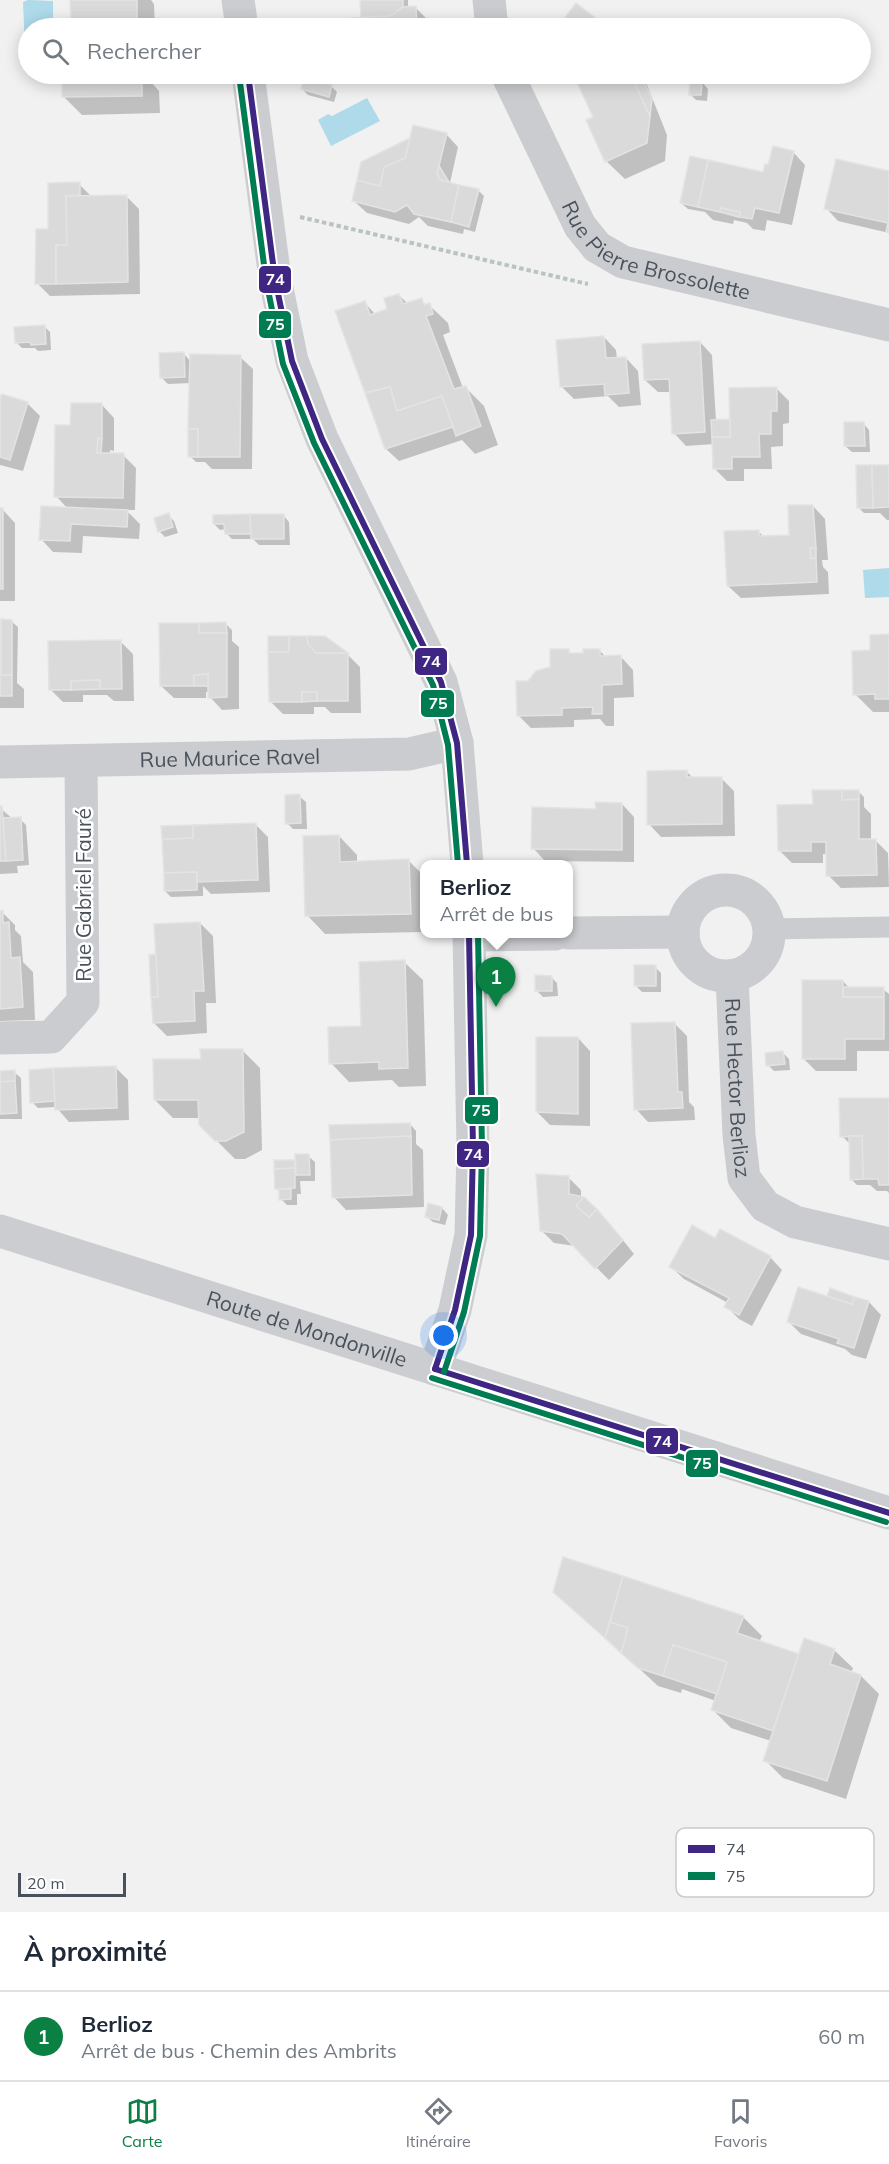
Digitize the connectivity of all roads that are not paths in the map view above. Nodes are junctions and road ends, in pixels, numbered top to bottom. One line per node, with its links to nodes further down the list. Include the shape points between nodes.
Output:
1 (238, 0): 3 (street)
2 (489, 0): 4 (street)
3 (241, 18)
4 (491, 18)
5 (249, 84): 8 (street, via 275,279 292,361 322,438 441,682)
6 (512, 84): 7 (street, Rue Pierre Brossolette, via 580,226 597,247 623,262)
7 (889, 325)
8 (457, 743): 9 (street, Rue Maurice Ravel, via 409,754); 11 (street)
9 (81, 761): 10 (street, Rue Maurice Ravel); 18 (street, Rue Gabriel Fauré, via 83,1002 51,1037)
10 (0, 762)
11 (468, 860)
12 (889, 927): 13 (lane)
13 (769, 929): 14 (street, via 764,911 754,900 741,892 726,890 711,892 698,900 688,912); 17 (street, Rue Hector Berlioz, via 764,955 754,967)
14 (683, 932): 15 (street); 17 (street, Rue Hector Berlioz, via 688,955 698,967 711,974)
15 (573, 933)
16 (469, 938): 21 (street, via 471,1235 455,1310)
17 (732, 976): 20 (street, Rue Hector Berlioz, via 744,1178 765,1206 795,1222)
18 (0, 1038)
19 (0, 1231): 21 (street, Route de Mondonville)
20 (889, 1244)
21 (435, 1369): 22 (street, Route de Mondonville)
22 (889, 1513)

